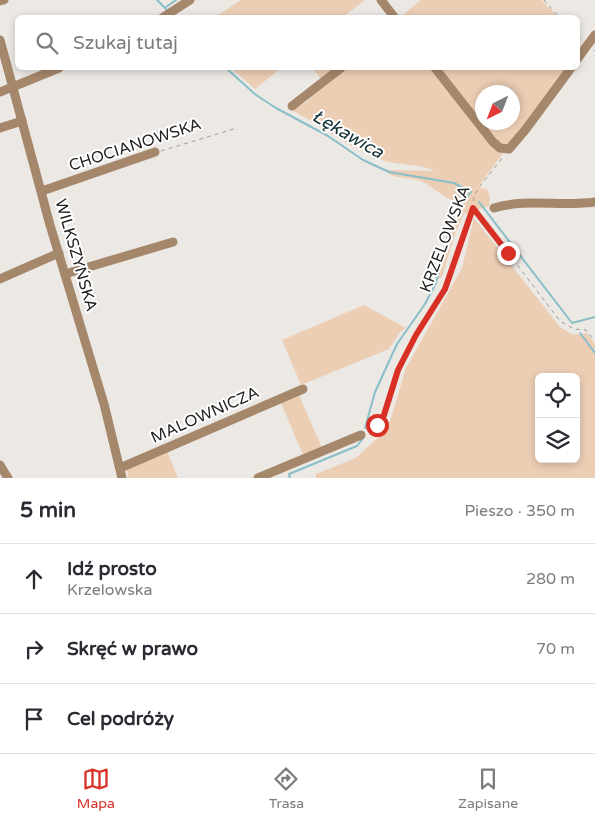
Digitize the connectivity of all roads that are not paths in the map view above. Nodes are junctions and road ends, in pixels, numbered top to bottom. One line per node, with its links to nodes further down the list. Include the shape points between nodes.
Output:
1 (4, 0): 4 (street)
2 (190, 0): 5 (street)
3 (381, 0): 6 (street)
4 (0, 1)
5 (167, 15)
6 (393, 15)
7 (595, 34): 9 (street)
8 (0, 40): 15 (street, WILKSZYŃSKA)
9 (592, 49): 10 (street)
10 (580, 57)
11 (54, 70): 15 (street)
12 (338, 70): 17 (street)
13 (436, 70): 14 (street, via 493,142 500,148 509,149)
14 (570, 70)
15 (14, 86): 16 (street); 18 (street, WILKSZYŃSKA)
16 (0, 92)
17 (292, 106)
18 (22, 121): 19 (street); 21 (street, WILKSZYŃSKA)
19 (0, 128)
20 (155, 152): 21 (street, CHOCIANOWSKA)
21 (42, 191): 25 (street, WILKSZYŃSKA)
22 (595, 202): 23 (street, via 564,205 515,202)
23 (494, 208)
24 (172, 242): 26 (street)
25 (59, 253): 26 (street, WILKSZYŃSKA); 27 (street)
26 (65, 274): 31 (street, WILKSZYŃSKA)
27 (0, 279)
28 (302, 389): 31 (street, MALOWNICZA)
29 (361, 435): 33 (street)
30 (0, 466): 32 (street)
31 (121, 473)
32 (8, 478)
33 (258, 478)

